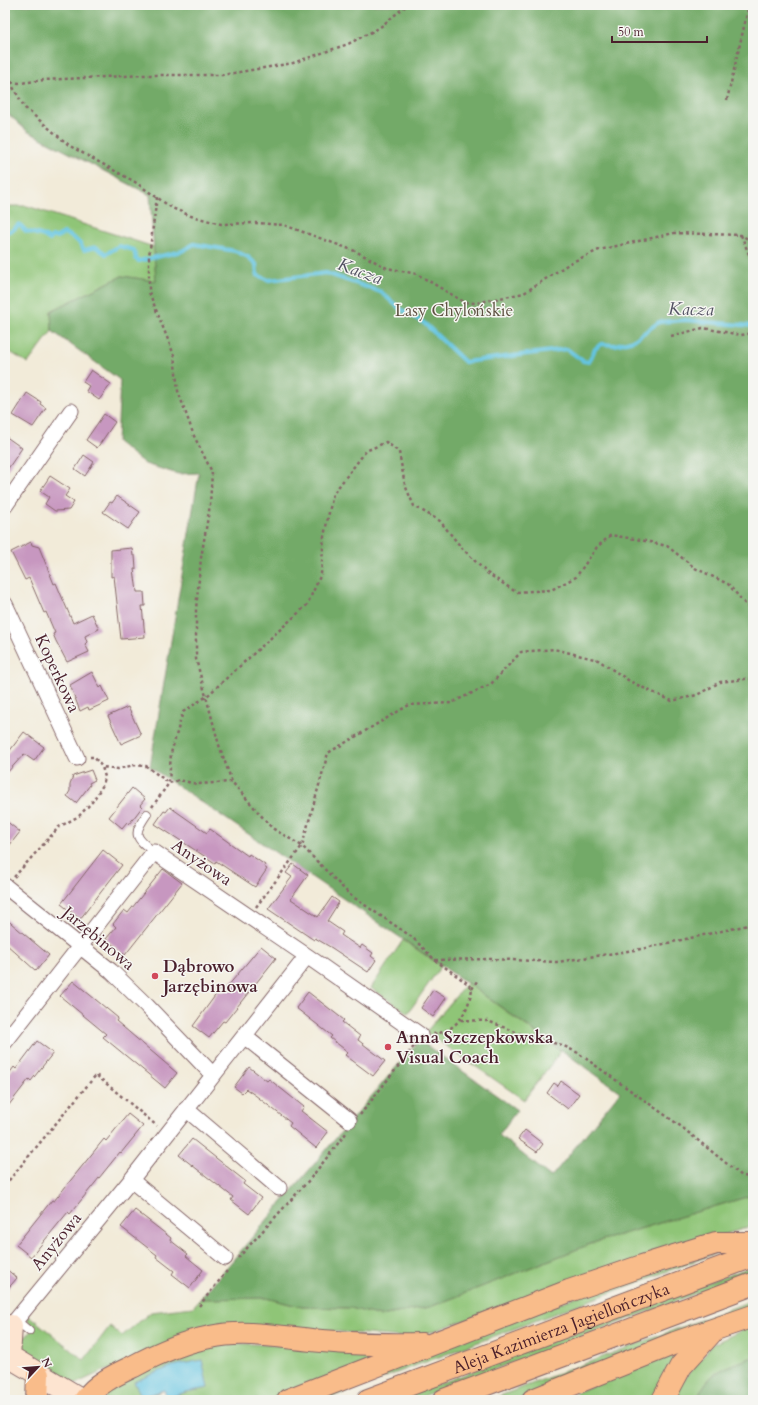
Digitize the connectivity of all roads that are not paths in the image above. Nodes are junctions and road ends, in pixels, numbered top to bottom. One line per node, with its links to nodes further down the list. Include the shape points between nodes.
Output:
1 (71, 411): 2 (street)
2 (5, 506)
3 (5, 604): 4 (street, Koperkowa)
4 (78, 758)
5 (147, 814): 6 (lane, via 137,828 136,835 140,842)
6 (154, 852): 8 (street, Anyżowa); 9 (street, Anyżowa)
7 (7, 884): 8 (street, Jarzębinowa)
8 (80, 945): 12 (street, Anyżowa); 13 (street, Jarzębinowa, via 147,1006)
9 (307, 956): 10 (street, Anyżowa); 11 (street, Anyżowa)
10 (420, 1035)
11 (244, 1036): 13 (street, Anyżowa); 15 (street)
12 (5, 1042)
13 (213, 1076): 14 (street, Anyżowa)
14 (186, 1109): 16 (street, Anyżowa); 17 (street)
15 (352, 1122)
16 (131, 1180): 20 (street); 23 (street, Anyżowa)
17 (279, 1188)
18 (753, 1243): 25 (highway, via 716,1243 650,1263 569,1291)
19 (753, 1256): 31 (highway, Aleja Kazimierza Jagiellończyka)
20 (230, 1263)
21 (753, 1284): 32 (highway, Aleja Kazimierza Jagiellończyka)
22 (753, 1316): 24 (highway)
23 (15, 1327): 26 (street)
24 (714, 1330): 33 (highway); 34 (highway, via 681,1366)
25 (437, 1344): 29 (highway, via 329,1342 264,1334 211,1336 149,1358 105,1380); 30 (highway)
26 (7, 1355): 27 (street)
27 (38, 1375): 28 (highway); 29 (street)
28 (37, 1400)
29 (84, 1400)
30 (288, 1400)
31 (368, 1400)
32 (444, 1400)
33 (533, 1400)
34 (663, 1400)

